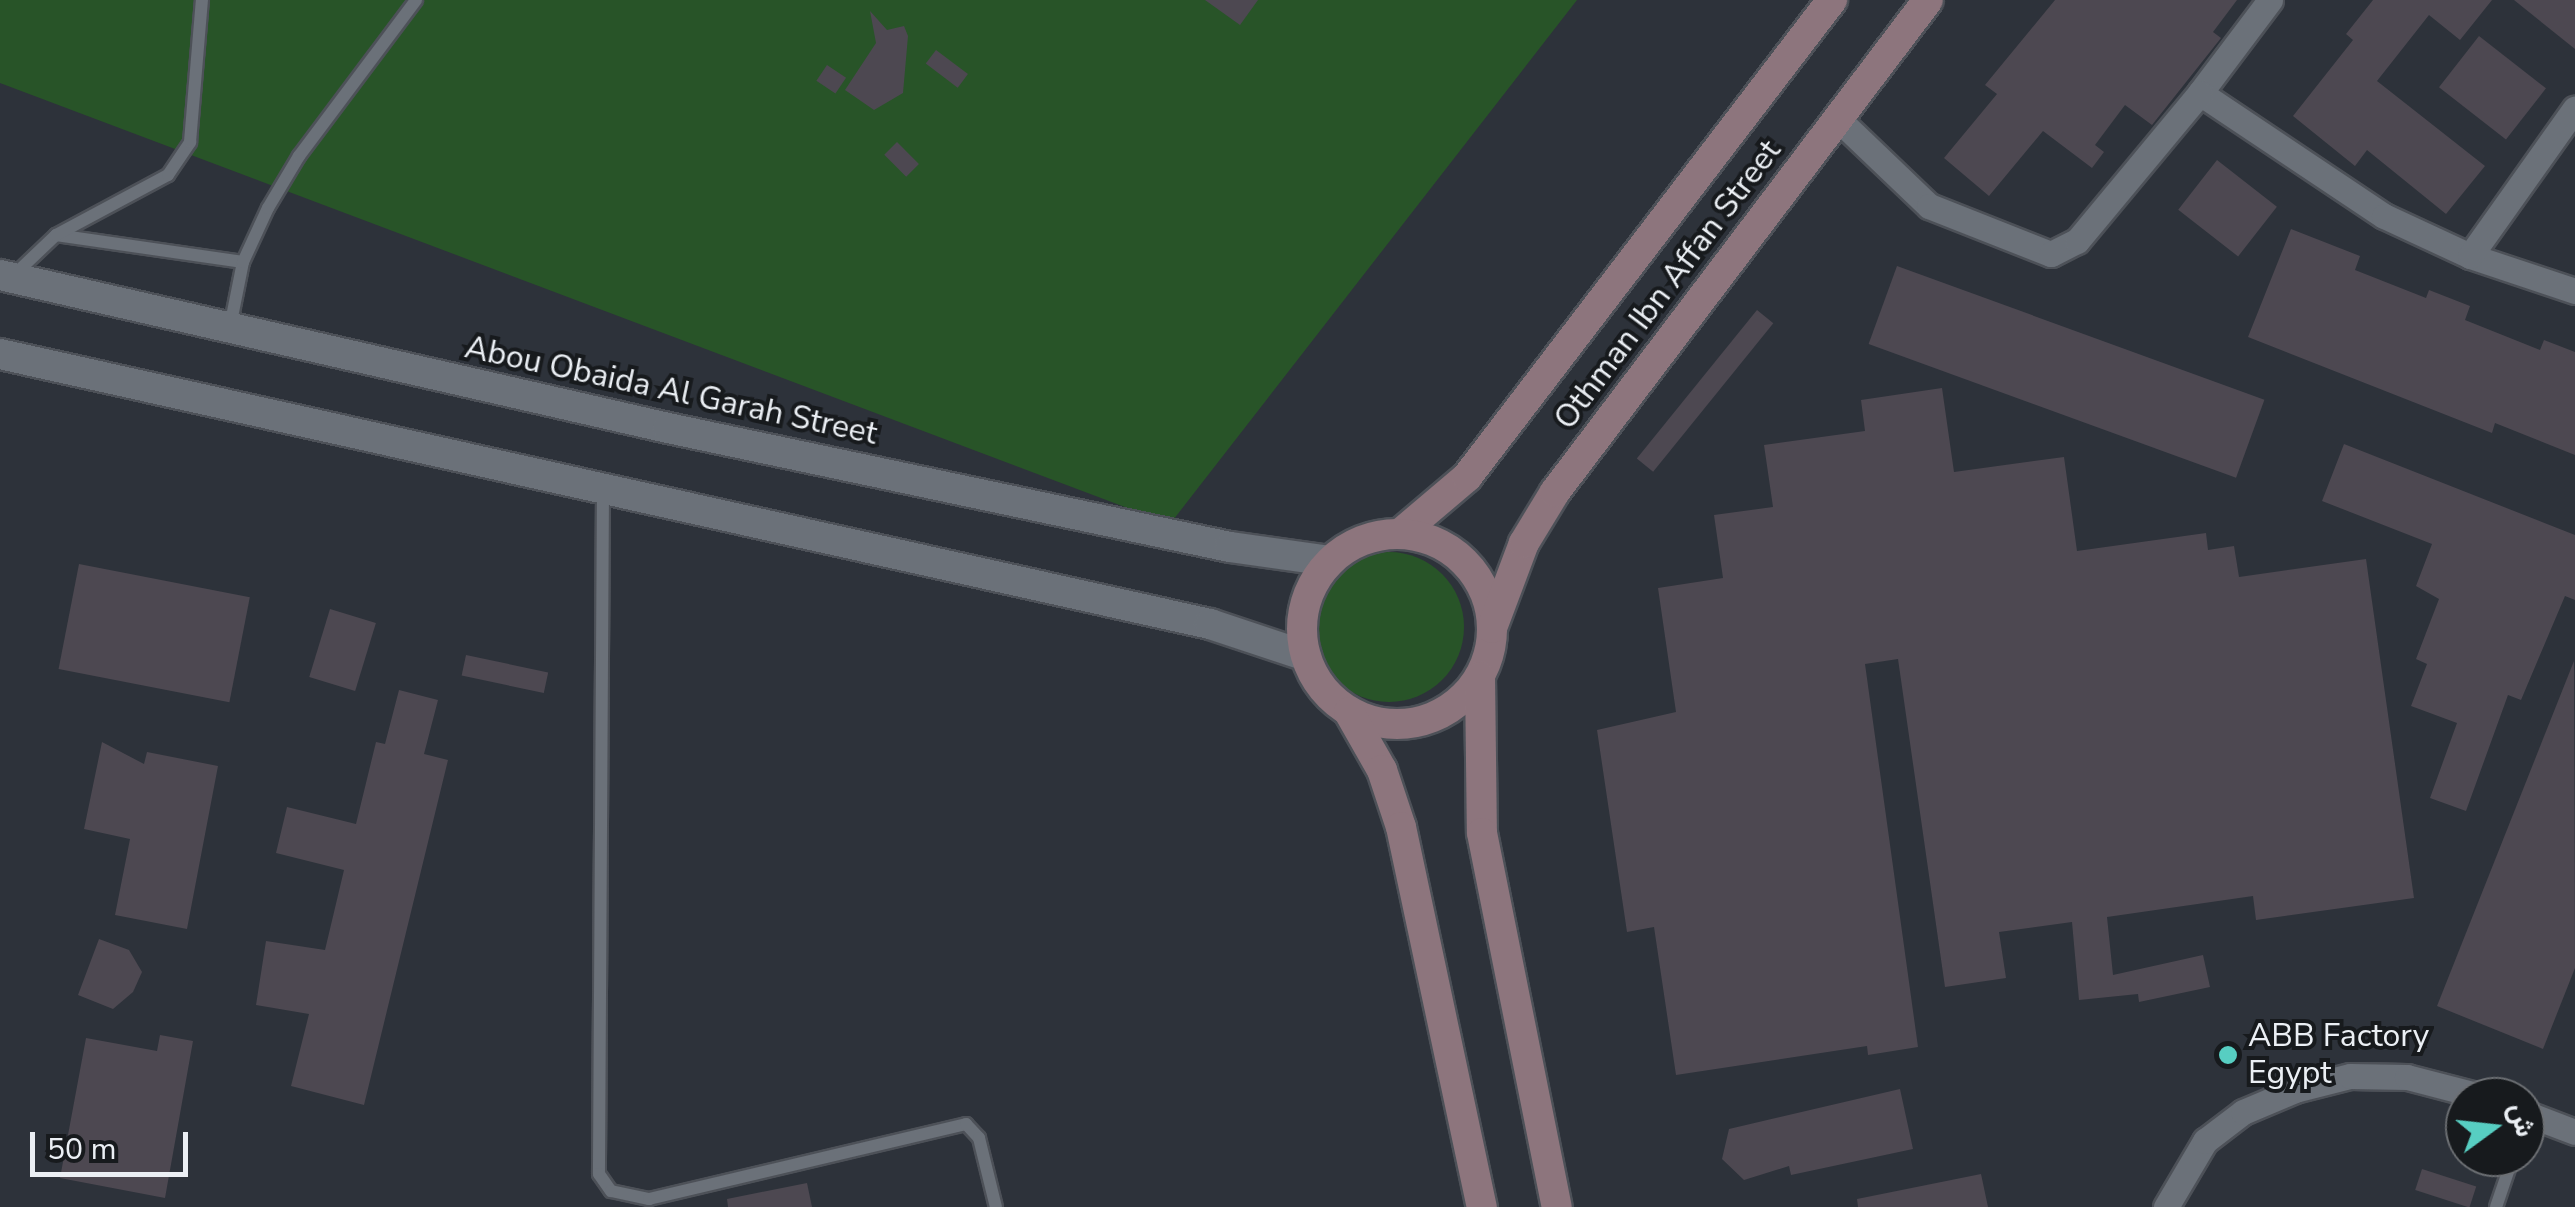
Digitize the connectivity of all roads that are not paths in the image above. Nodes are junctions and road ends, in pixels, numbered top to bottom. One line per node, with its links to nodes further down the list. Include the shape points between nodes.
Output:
1 (202, 0): 9 (lane, via 190,142 168,175)
2 (416, 0): 11 (lane, via 299,156)
3 (1832, 0): 17 (main road, Othman Ibn Affan Street, via 1468,477)
4 (1928, 0): 8 (main road, Othman Ibn Affan Street)
5 (2270, 0): 6 (street)
6 (2200, 93): 8 (street, via 2078,241 2051,254 1929,206); 10 (street, via 2321,178)
7 (2575, 108): 10 (street)
8 (1838, 119): 19 (main road, Othman Ibn Affan Street, via 1555,492 1524,543)
9 (56, 234): 11 (lane); 12 (lane)
10 (2470, 256): 13 (street)
11 (243, 262): 14 (lane)
12 (6, 276): 14 (street, Abou Obaida Al Garah Street)
13 (2575, 291)
14 (230, 328): 18 (street, Abou Obaida Al Garah Street, via 1230,547)
15 (0, 354): 16 (street)
16 (603, 488): 20 (street, via 1210,624); 27 (lane, via 599,1174 611,1191 650,1199 966,1124 979,1138)
17 (1401, 534): 18 (main road, via 1372,536); 19 (main road, via 1429,539 1464,563 1488,599)
18 (1330, 561): 20 (main road, via 1310,589 1302,622)
19 (1492, 628): 21 (main road)
20 (1306, 656): 22 (main road, via 1316,678)
21 (1480, 677): 22 (main road, via 1448,708 1407,724); 29 (main road, via 1482,834)
22 (1349, 712): 28 (main road, via 1382,770 1401,827)
23 (2445, 1087): 30 (street, via 2407,1077 2350,1076 2243,1112 2205,1141)
24 (2545, 1123): 25 (street)
25 (2575, 1132)
26 (2507, 1177): 31 (lane)
27 (996, 1207)
28 (1482, 1207)
29 (1557, 1207)
30 (2166, 1207)
31 (2496, 1207)

